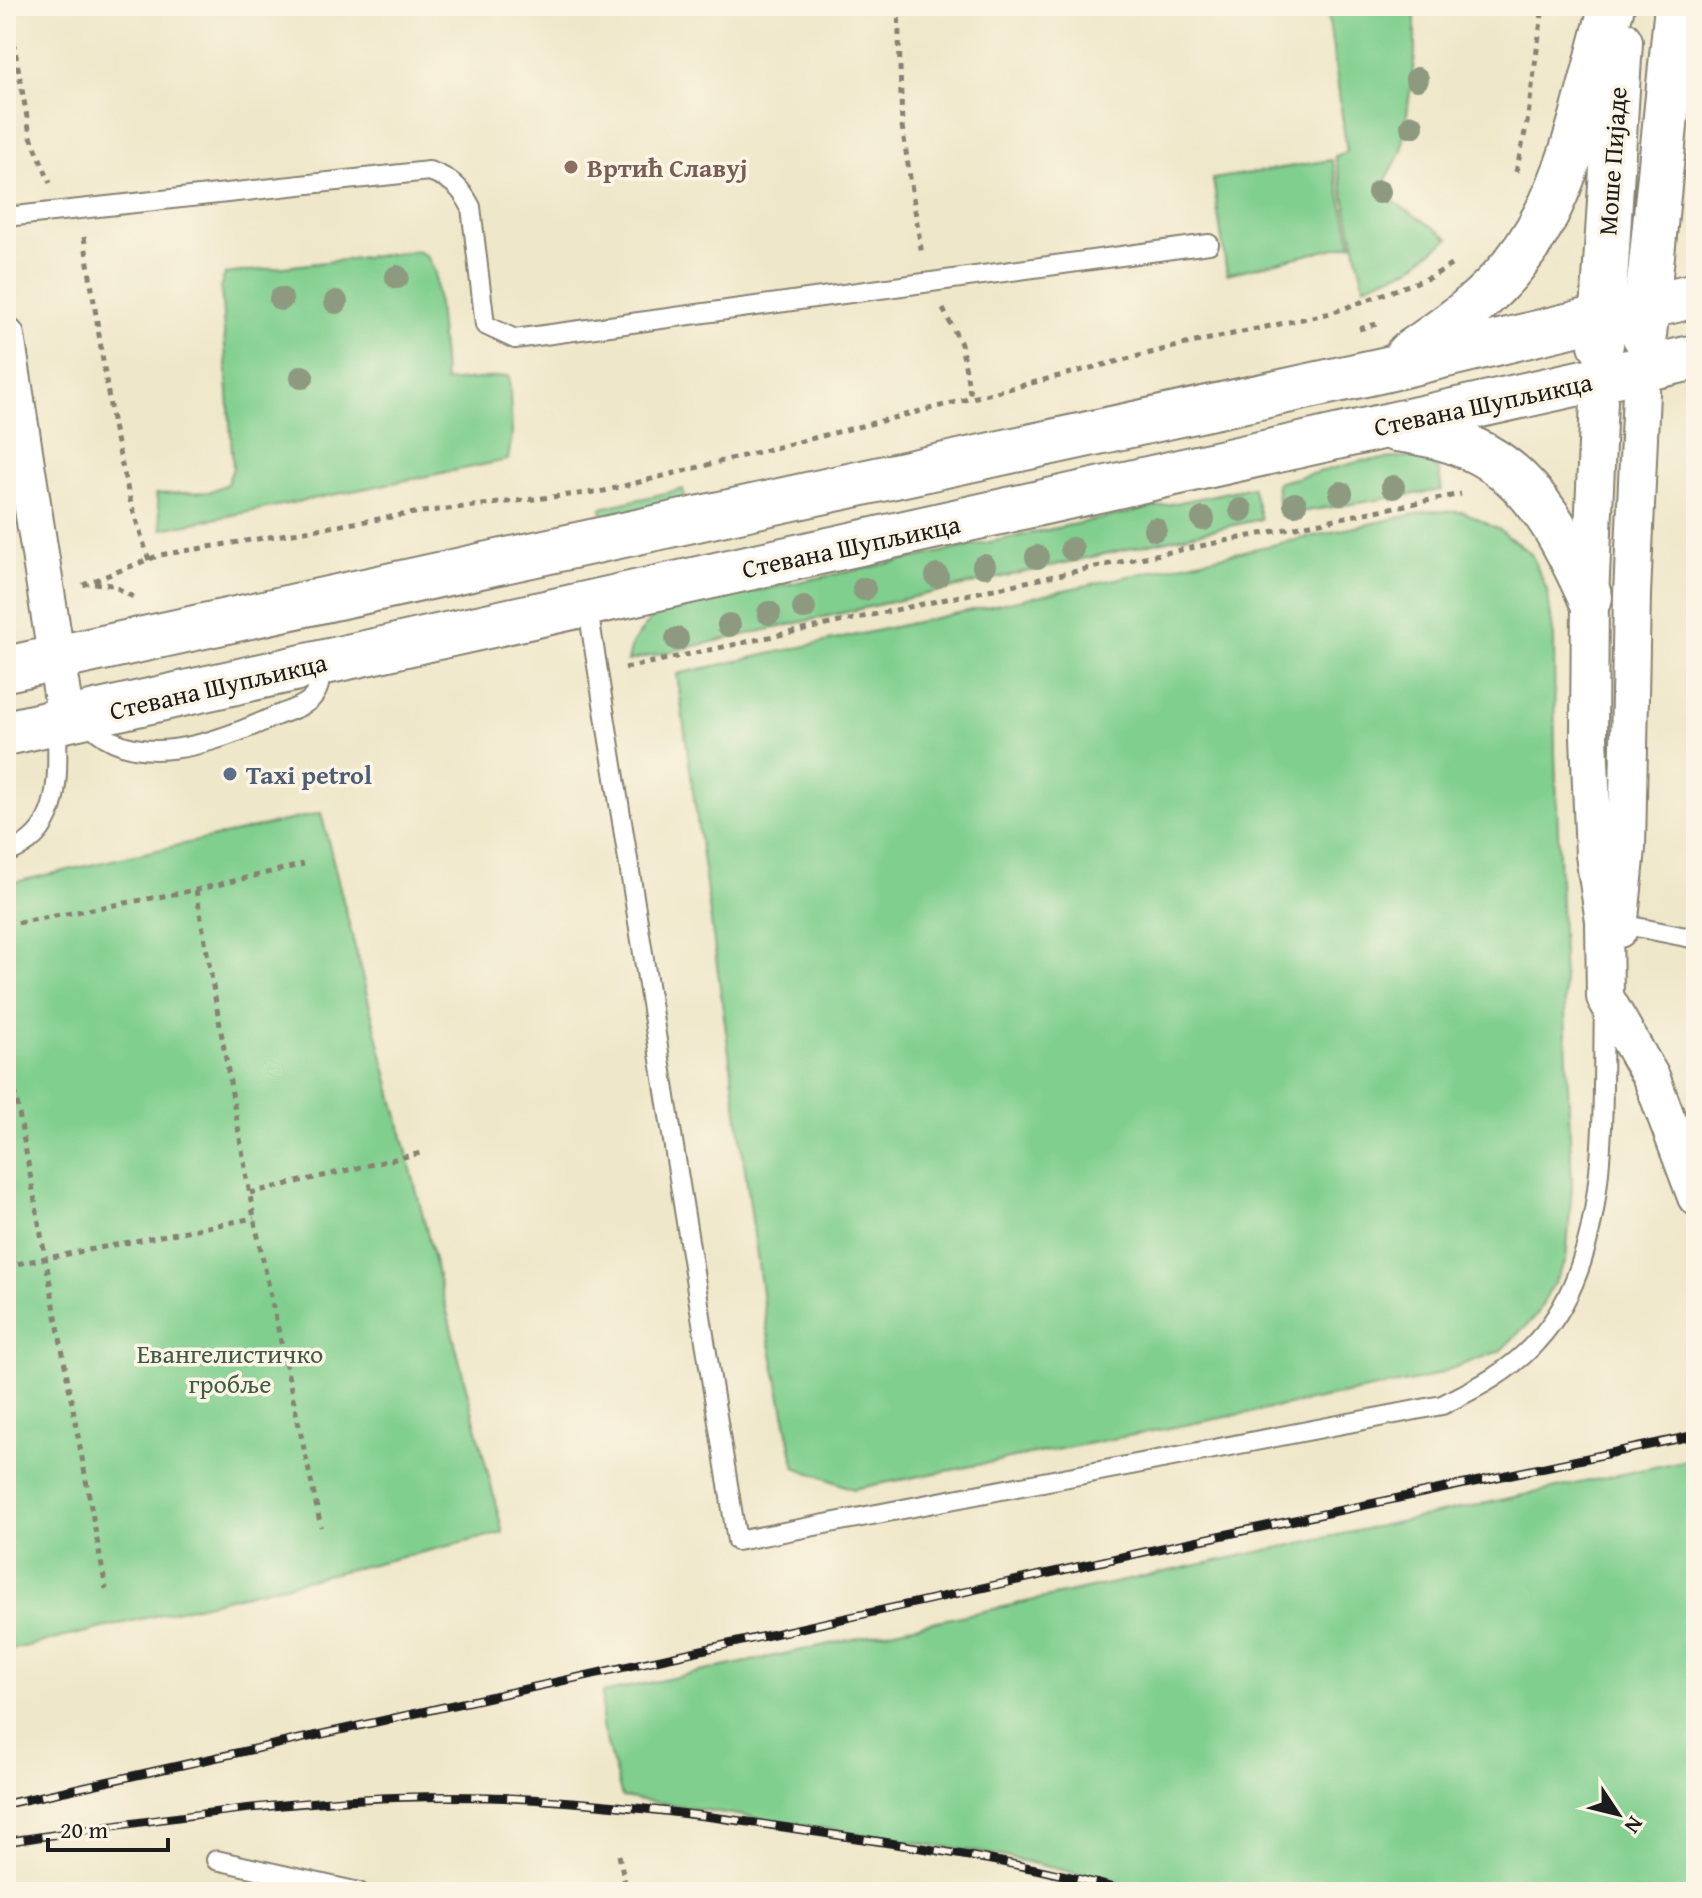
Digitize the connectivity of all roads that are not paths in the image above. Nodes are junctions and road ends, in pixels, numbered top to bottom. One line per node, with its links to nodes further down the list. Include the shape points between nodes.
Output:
1 (1612, 6): 13 (main road, via 1563,175 1539,229 1479,302)
2 (1622, 6): 10 (main road, Моше Пијаде)
3 (1677, 6): 4 (main road, Моше Пијаде)
4 (1672, 63): 5 (main road); 9 (main road, Моше Пијаде)
5 (1696, 150)
6 (6, 217): 7 (lane, via 429,171 448,178 464,193 471,207 485,325 515,339)
7 (1209, 244)
8 (1696, 295): 9 (main road, Стевана Шупљикца)
9 (1646, 307): 10 (main road, Стевана Шупљикца); 14 (main road, Моше Пијаде)
10 (1602, 317): 13 (main road, Стевана Шупљикца); 15 (main road, Моше Пијаде)
11 (6, 336): 19 (street)
12 (1696, 357): 14 (main road, Стевана Шупљикца)
13 (1383, 370): 19 (main road, Стевана Шупљикца)
14 (1642, 370): 15 (main road, Стевана Шупљикца); 24 (street, via 1627,834)
15 (1600, 379): 16 (main road, Стевана Шупљикца); 17 (street)
16 (1372, 427): 17 (main road, via 1436,434 1482,454 1519,479 1564,539); 18 (main road, Стевана Шупљикца, via 1182,474)
17 (1590, 597): 24 (street, via 1594,855)
18 (587, 603): 21 (main road, Стевана Шупљикца); 26 (lane, via 737,1541 1442,1405 1492,1380 1538,1341 1567,1300 1586,1247 1599,1168)
19 (55, 658): 20 (main road, Стевана Шупљикца); 21 (street)
20 (6, 669)
21 (69, 719): 22 (main road, Стевана Шупљикца); 23 (lane, via 54,809 43,829)
22 (6, 733)
23 (6, 853)
24 (1612, 922): 25 (lane); 26 (street)
25 (1696, 939)
26 (1605, 997): 27 (street, via 1652,1079)
27 (1696, 1197)
28 (216, 1860): 29 (lane)
29 (359, 1892)

